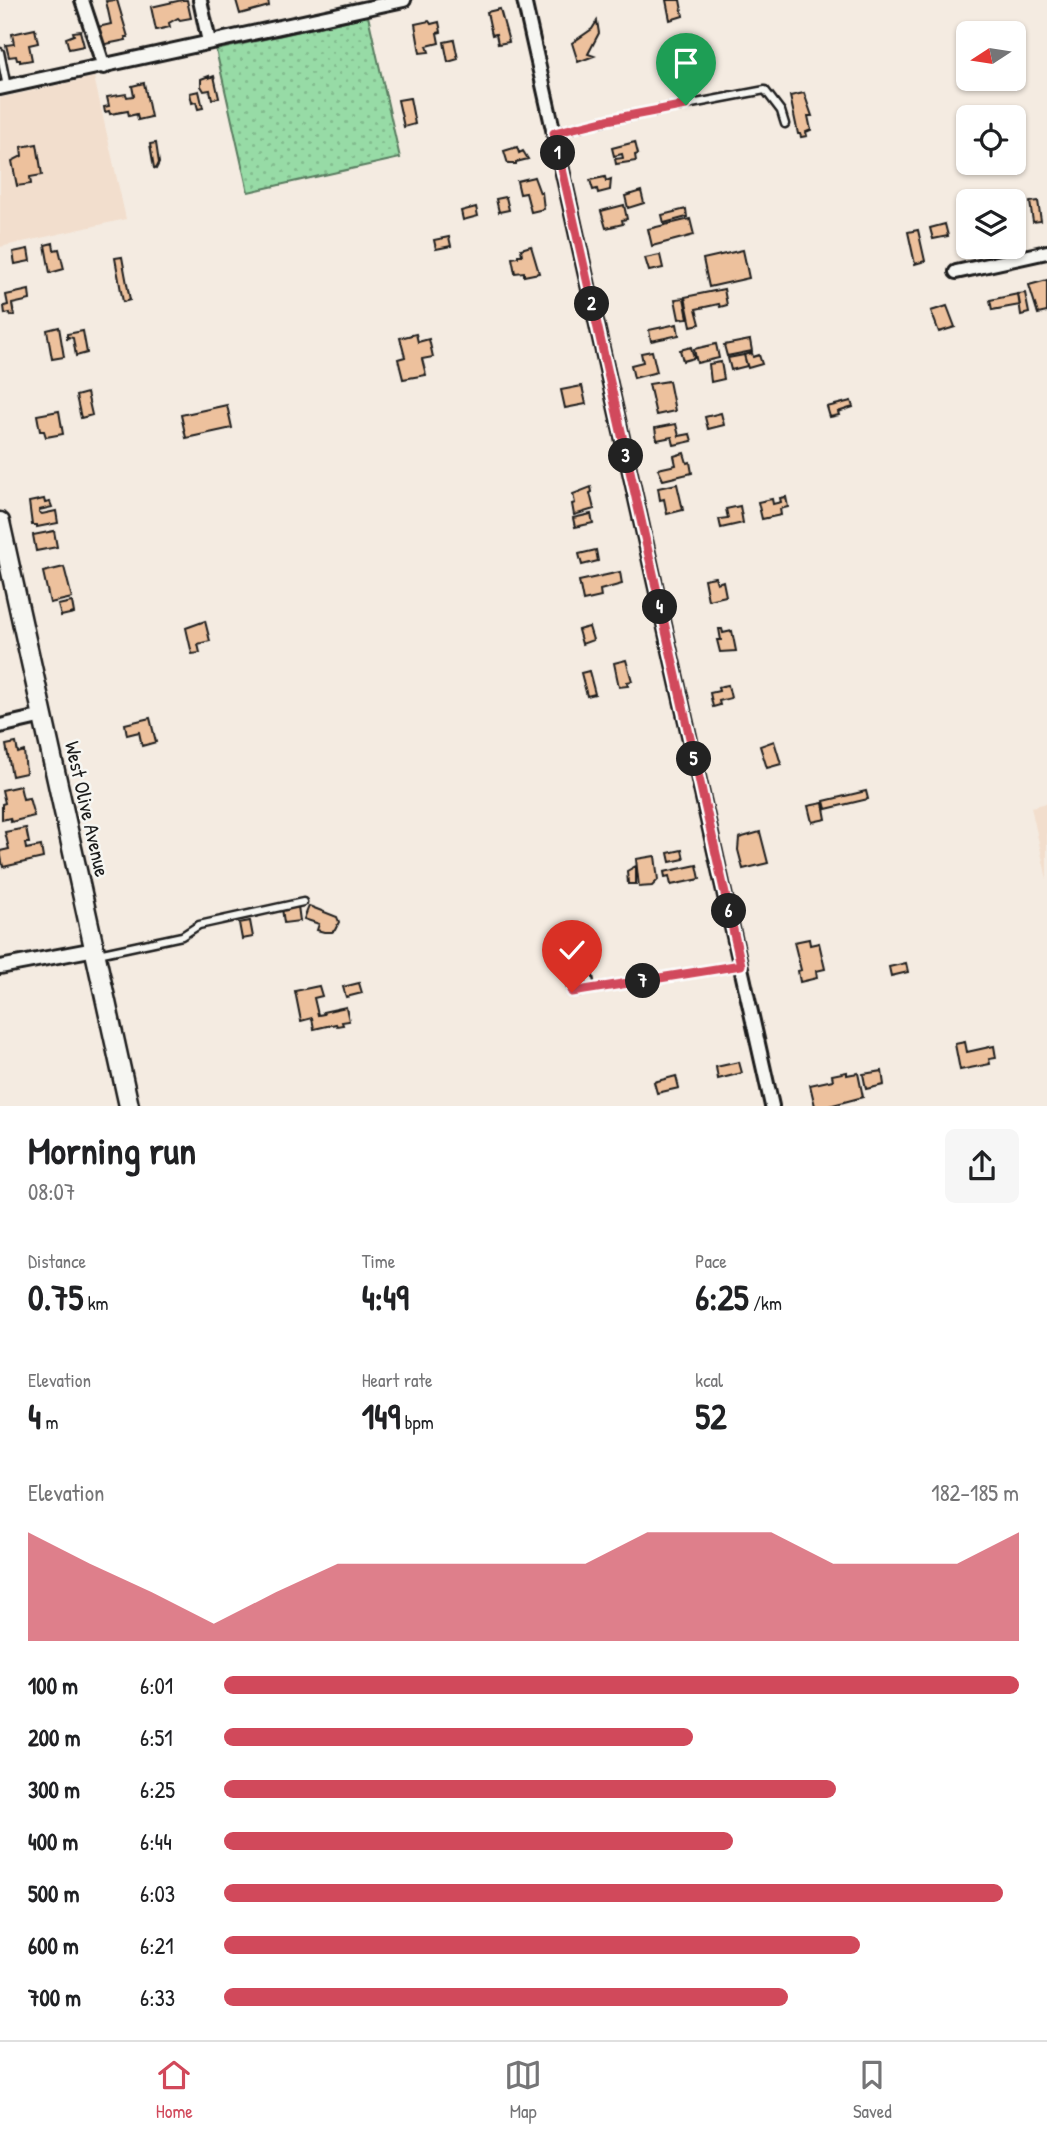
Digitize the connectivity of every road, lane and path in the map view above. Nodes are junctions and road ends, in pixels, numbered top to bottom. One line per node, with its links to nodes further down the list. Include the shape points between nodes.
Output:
1 (82, 0): 8 (street)
2 (200, 0): 6 (street)
3 (404, 0): 5 (street)
4 (524, 0): 11 (street)
5 (365, 4): 6 (street)
6 (209, 42): 8 (street)
7 (0, 52): 9 (lane)
8 (104, 67): 9 (street)
9 (4, 88)
10 (785, 124): 11 (lane, via 765,90)
11 (554, 133): 19 (street)
12 (1047, 252): 13 (street)
13 (956, 272)
14 (0, 522): 15 (main road, West Olive Avenue)
15 (43, 716): 16 (street); 18 (main road, West Olive Avenue)
16 (0, 726)
17 (303, 902): 18 (lane, via 206,923 182,936)
18 (96, 952): 20 (street); 22 (main road, West Olive Avenue)
19 (741, 965): 21 (lane); 23 (street)
20 (0, 967)
21 (591, 989): 21 (lane, via 572,992 565,956 584,952)
22 (129, 1105)
23 (772, 1105)

